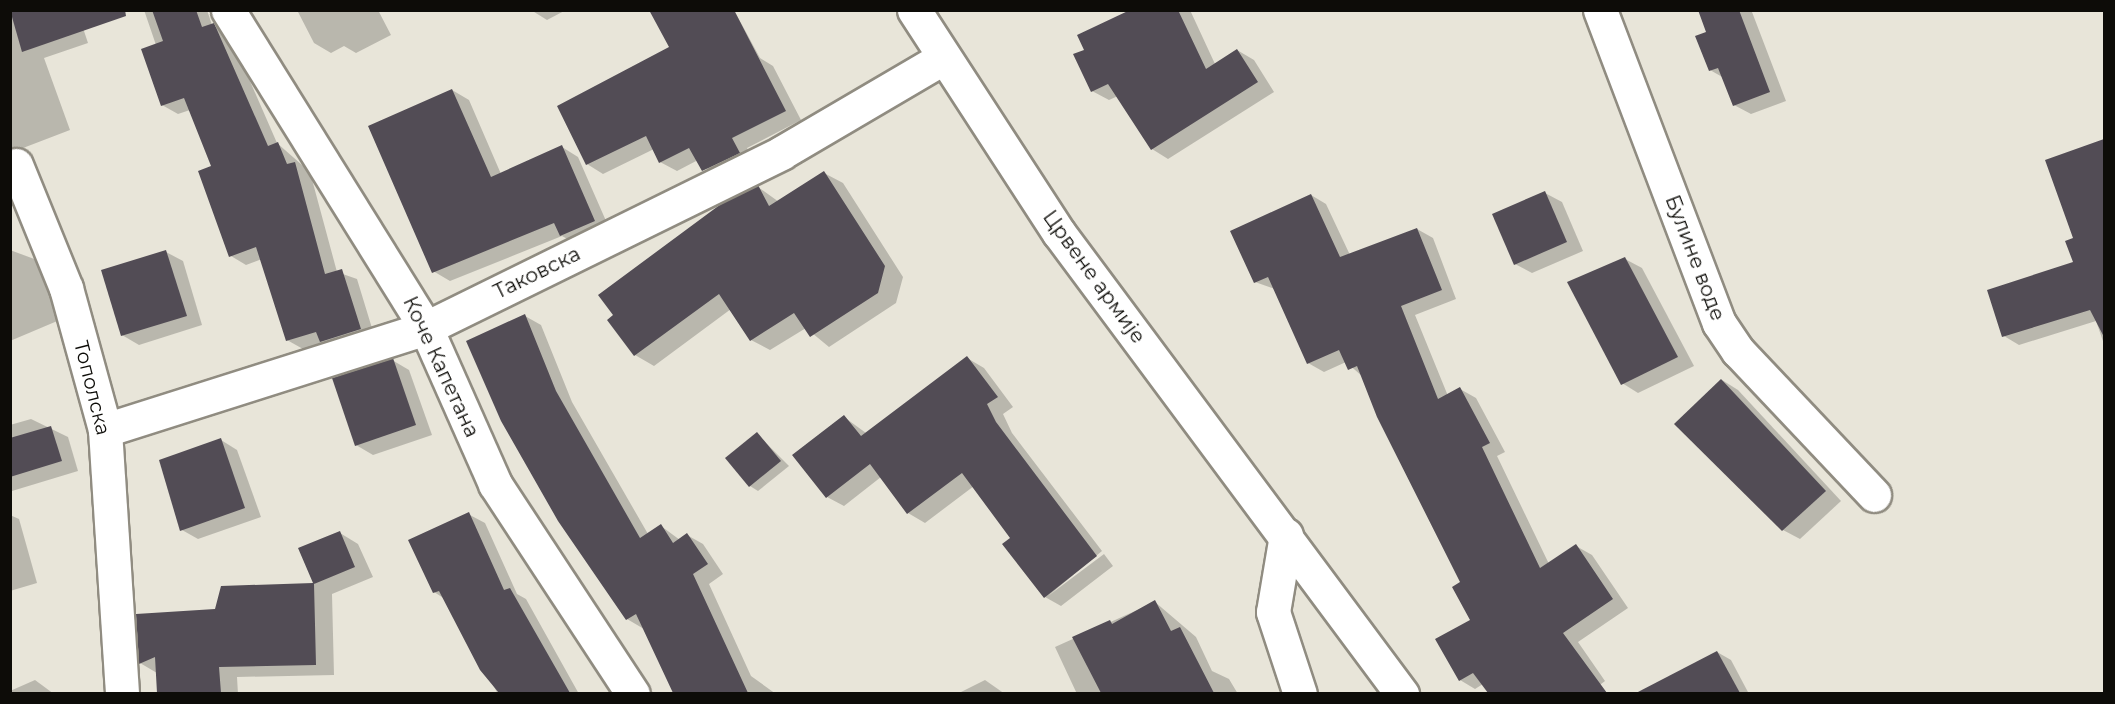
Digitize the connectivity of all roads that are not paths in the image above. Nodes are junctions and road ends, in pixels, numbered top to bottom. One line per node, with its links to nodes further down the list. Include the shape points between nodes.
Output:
1 (228, 10): 6 (street, Коче Капетана)
2 (914, 10): 4 (street, Црвене армије)
3 (1600, 10): 8 (street, Булине воде, via 1719,323 1737,351)
4 (944, 58): 6 (street, Таковска, via 781,153); 9 (street, Црвене армије, via 1059,233)
5 (16, 165): 7 (street, Тополска, via 66,288)
6 (426, 327): 7 (street, Таковска); 11 (street, Коче Капетана, via 495,484)
7 (105, 430): 10 (street, Тополска)
8 (1874, 495)
9 (1286, 535): 12 (street, via 1273,612); 13 (street, Црвене армије)
10 (122, 693)
11 (633, 693)
12 (1300, 693)
13 (1402, 693)

